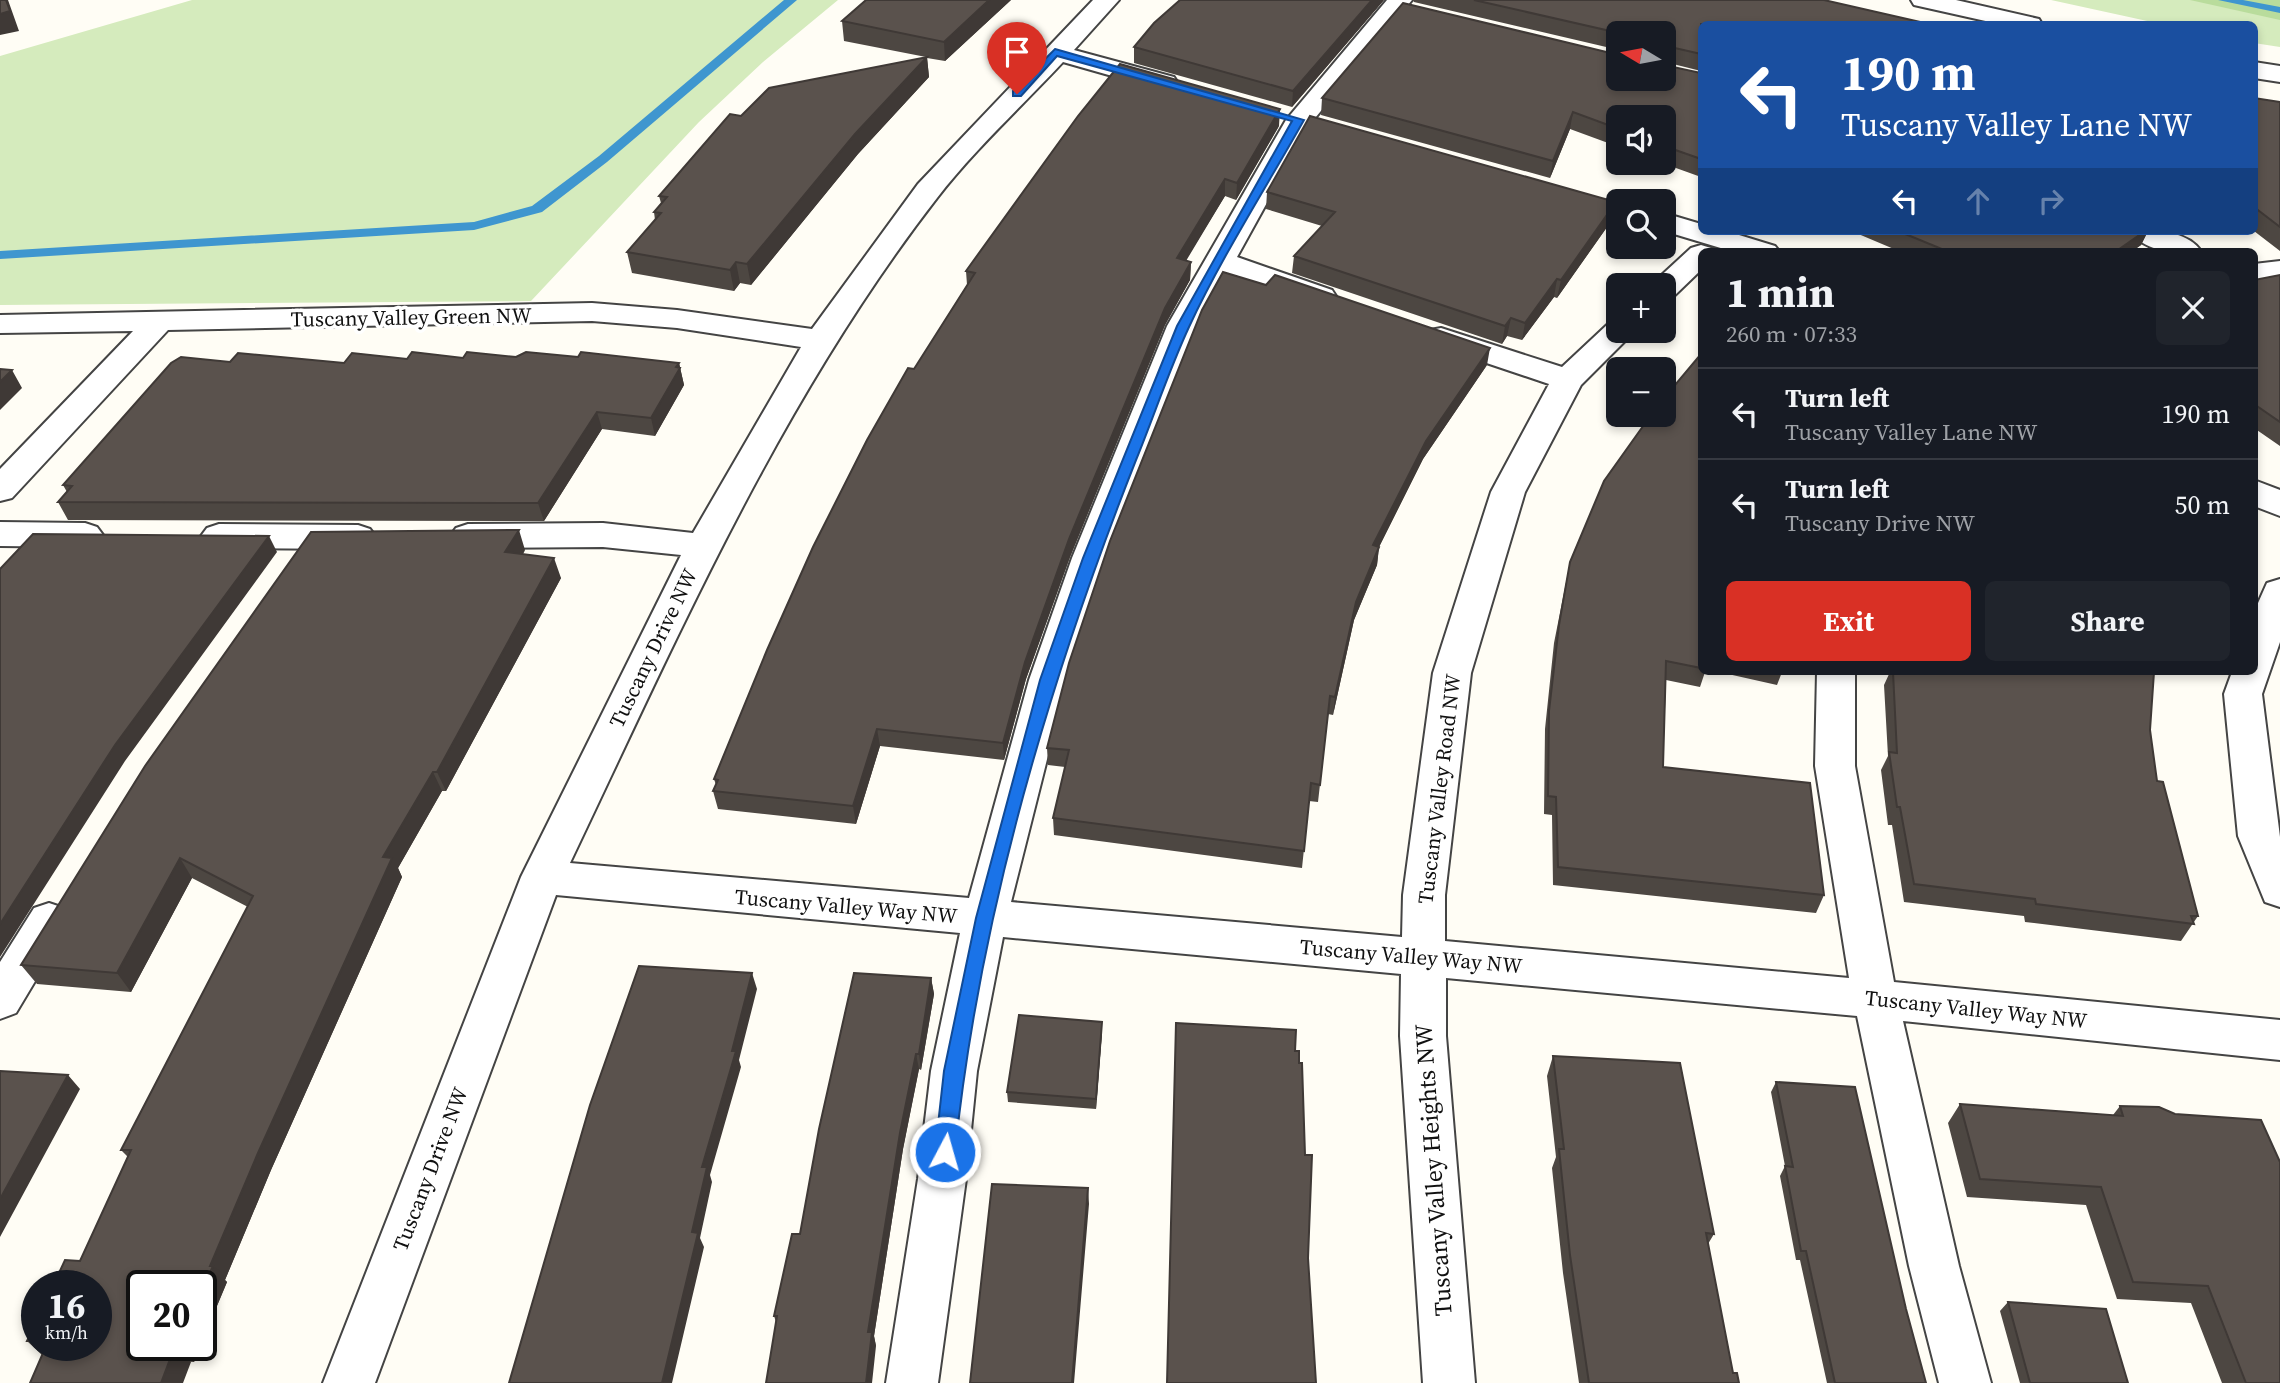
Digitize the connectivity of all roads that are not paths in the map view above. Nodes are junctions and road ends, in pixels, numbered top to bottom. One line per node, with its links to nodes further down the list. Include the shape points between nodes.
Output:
1 (1107, 0): 5 (street, Tuscany Drive NW)
2 (1923, 0): 4 (street)
3 (1404, 7): 14 (street, via 1299,119)
4 (2017, 21)
5 (1055, 52): 8 (street); 22 (street, Tuscany Drive NW, via 928,190)
6 (2258, 71): 7 (street)
7 (2280, 74)
8 (1192, 90)
9 (1676, 229): 11 (street)
10 (2153, 235): 12 (street)
11 (1707, 248)
12 (2180, 248)
13 (1698, 257): 17 (street)
14 (1220, 261): 18 (street); 43 (street, via 1183,326 1090,558 1048,680)
15 (2280, 270): 16 (street)
16 (2258, 272)
17 (1676, 278)
18 (1349, 305)
19 (157, 323): 20 (street, Tuscany Valley Green NW); 22 (street, Tuscany Valley Green NW, via 592,312); 25 (street)
20 (0, 324)
21 (1413, 327): 24 (street)
22 (820, 340): 34 (street, Tuscany Drive NW)
23 (1606, 343): 24 (street, Tuscany Valley Road NW)
24 (1567, 380): 44 (street, Tuscany Valley Road NW, via 1508,492 1452,673 1424,895)
25 (0, 490)
26 (2258, 493): 27 (street)
27 (2280, 505)
28 (0, 534): 29 (street)
29 (121, 535)
30 (188, 536): 33 (street)
31 (389, 536): 33 (street)
32 (429, 536): 34 (street, via 603,534)
33 (309, 537): 35 (street)
34 (703, 546): 40 (street, Tuscany Drive NW)
35 (285, 571)
36 (2280, 592): 37 (street)
37 (2258, 651)
38 (1836, 675): 45 (street, via 1835,766)
39 (2249, 675): 42 (street, via 2243,694 2259,836)
40 (542, 877): 43 (street, Tuscany Valley Way NW); 48 (street, Tuscany Drive NW)
41 (71, 886): 46 (street)
42 (2280, 891)
43 (985, 918): 44 (street, Tuscany Valley Way NW); 49 (street, via 954,1071)
44 (1423, 957): 45 (street, Tuscany Valley Way NW); 50 (street, Tuscany Valley Heights NW, via 1424,1071)
45 (1874, 999): 47 (street, Tuscany Valley Way NW); 51 (street)
46 (0, 1000)
47 (2280, 1040)
48 (349, 1383)
49 (912, 1383)
50 (1449, 1383)
51 (1965, 1383)

